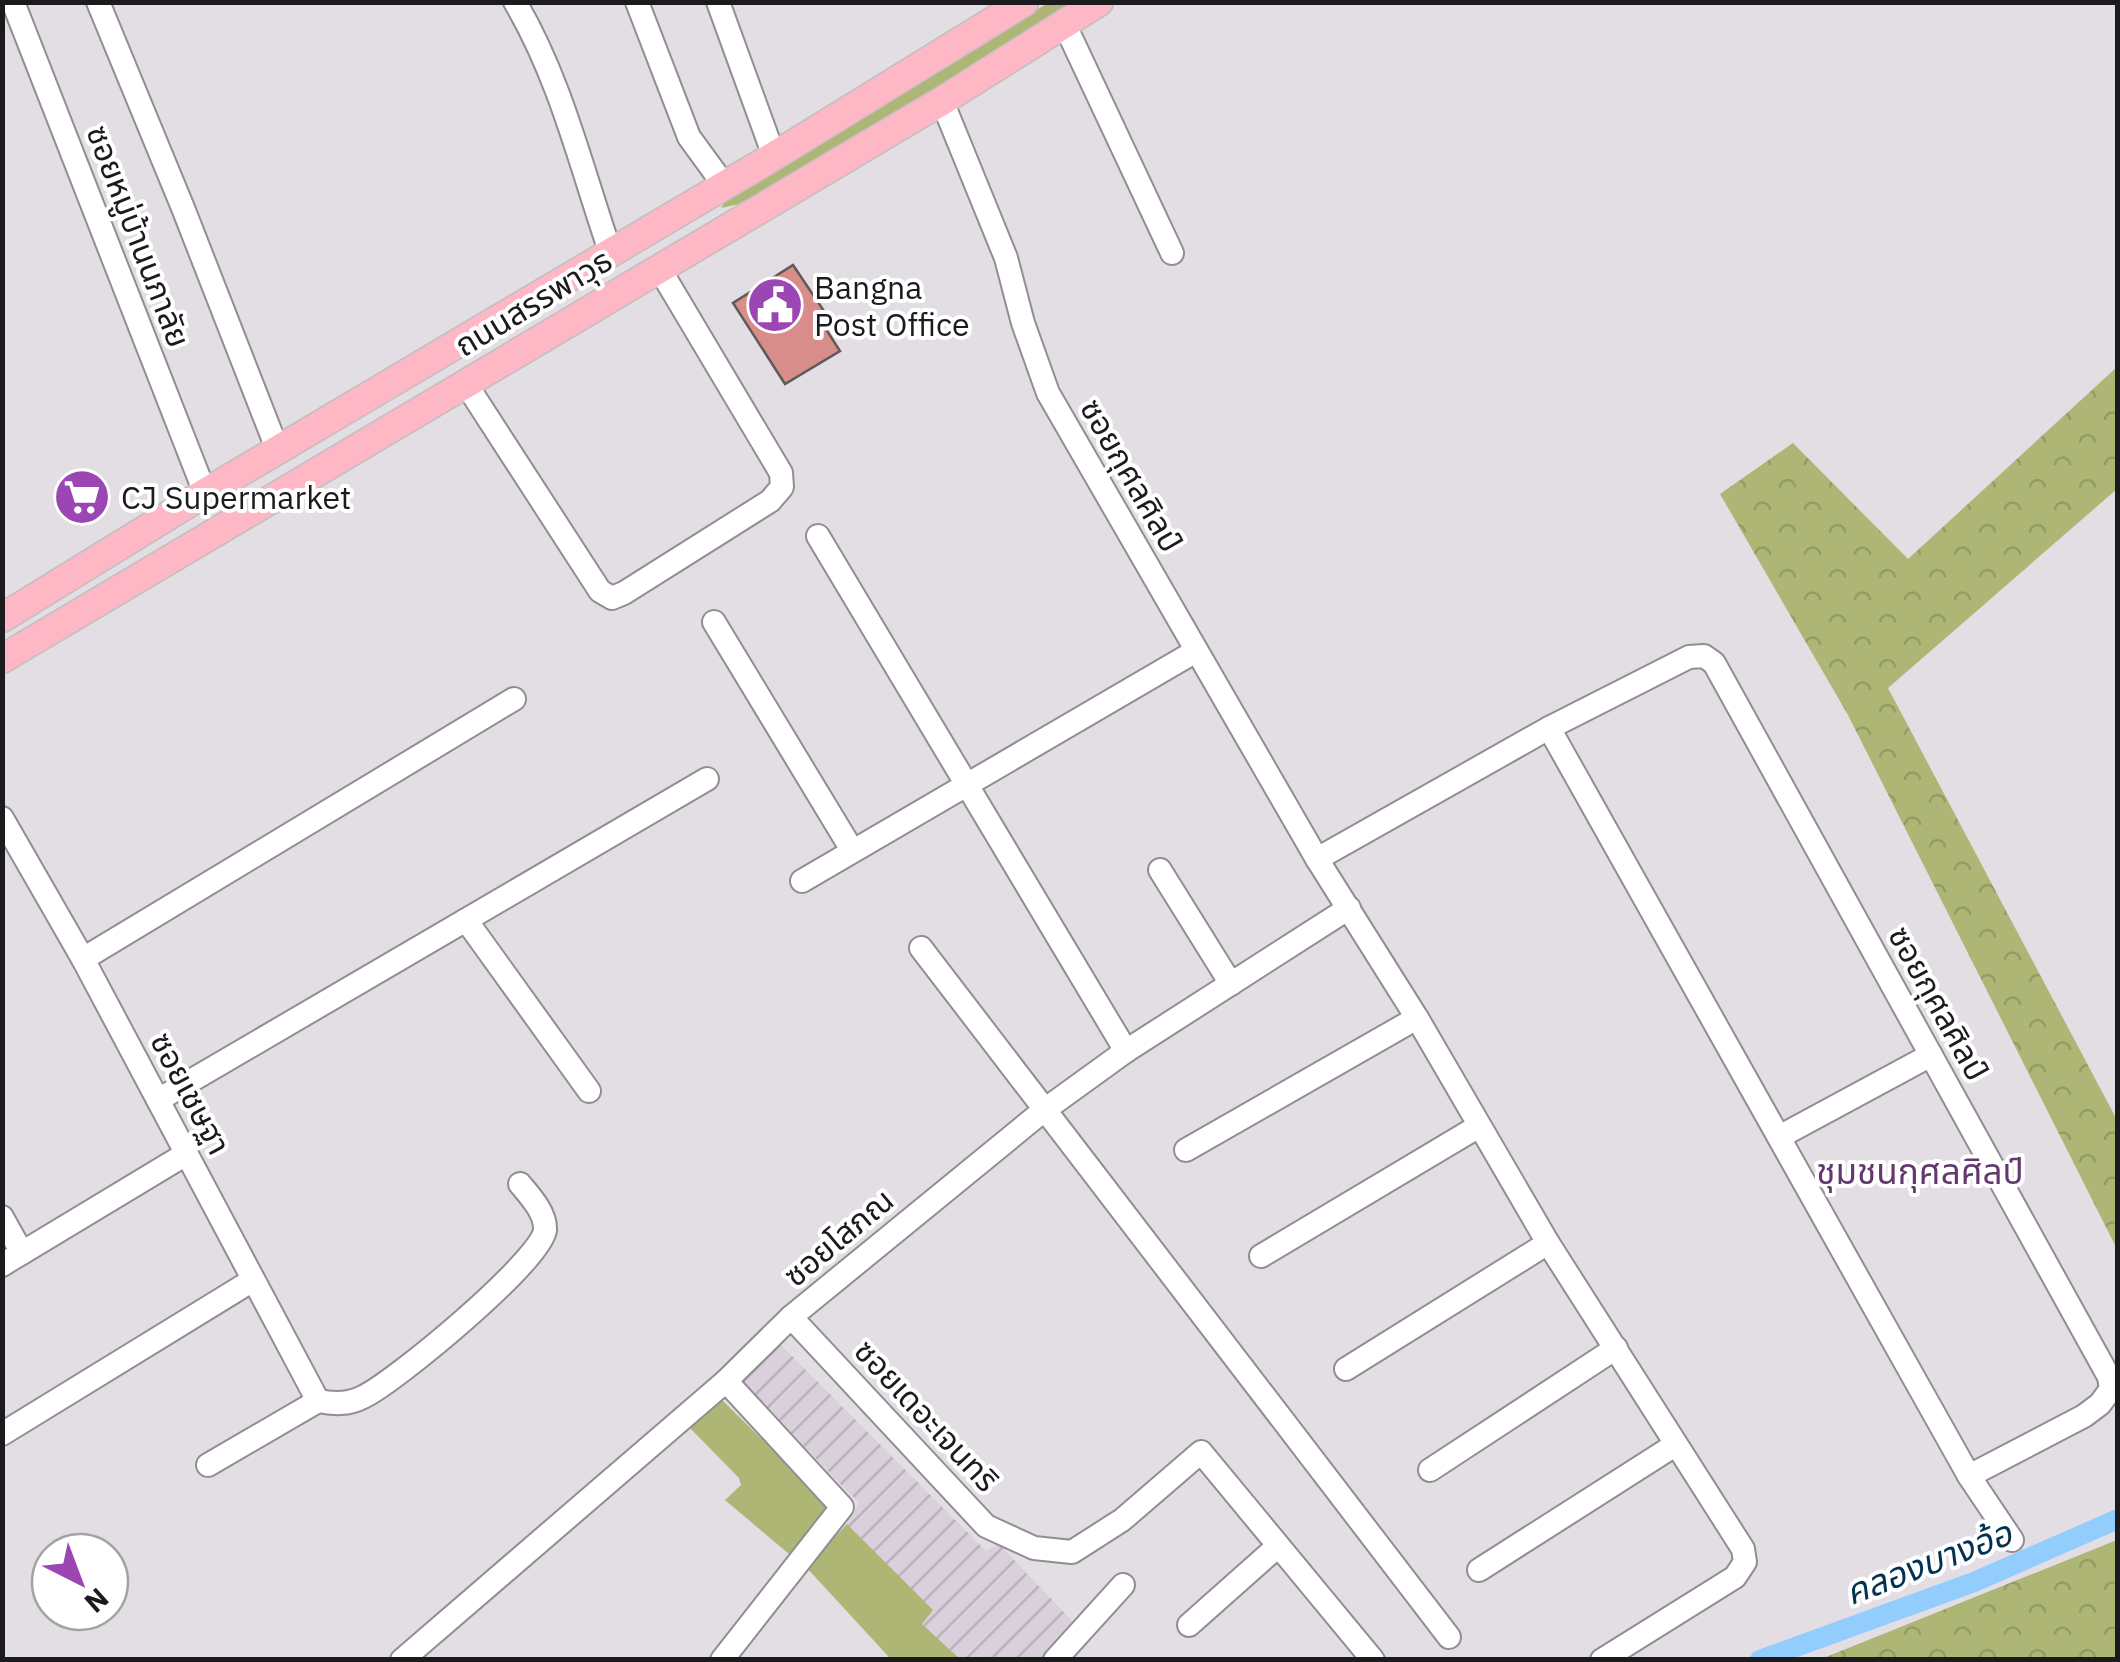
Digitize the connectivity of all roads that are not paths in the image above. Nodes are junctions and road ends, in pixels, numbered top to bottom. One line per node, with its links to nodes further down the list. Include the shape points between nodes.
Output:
1 (13, 2): 20 (street, ซอยหมู่บ้านนภาลัย)
2 (98, 2): 19 (street)
3 (515, 2): 15 (street, via 539,43)
4 (637, 2): 12 (street, via 688,137)
5 (718, 2): 11 (street)
6 (1024, 2): 8 (main road, ถนนสรรพาวุธ)
7 (1099, 2): 9 (main road, ถนนสรรพาวุธ)
8 (989, 12): 11 (main road, ถนนสรรพาวุธ)
9 (1064, 23): 10 (main road, ถนนสรรพาวุธ); 16 (street)
10 (942, 100): 14 (main road, ถนนสรรพาวุธ); 24 (street, ซอยกุศลศิลป์, via 1006,258 1048,393)
11 (774, 156): 12 (main road, ถนนสรรพาวุธ)
12 (724, 186): 13 (main road, ถนนสรรพาวุธ)
13 (677, 212): 14 (main road); 15 (main road, ถนนสรรพาวุธ)
14 (699, 246): 17 (main road, ถนนสรรพาวุธ)
15 (610, 251): 19 (main road, ถนนสรรพาวุธ)
16 (1172, 253)
17 (659, 268): 18 (main road, ถนนสรรพาวุธ); 18 (street, via 782,487 770,501 624,592 612,598 600,591)
18 (466, 384): 25 (main road, ถนนสรรพาวุธ)
19 (278, 451): 20 (main road, ถนนสรรพาวุธ)
20 (206, 493): 22 (main road, ถนนสรรพาวุธ)
21 (818, 536): 29 (street)
22 (2, 618)
23 (714, 622): 31 (street)
24 (1196, 651): 29 (street); 32 (street, ซอยกุศลศิลป์)
25 (2, 659)
26 (514, 699): 38 (street)
27 (1549, 728): 32 (street, ซอยกุศลศิลป์); 42 (street, ซอยกุศลศิลป์, via 1689,657 1714,663); 47 (street)
28 (706, 779): 36 (street)
29 (965, 784): 31 (street); 41 (street)
30 (2, 818): 38 (street, ซอยเชษฐา)
31 (852, 850): 34 (street)
32 (1317, 859): 35 (street, ซอยกุศลศิลป์)
33 (1160, 870): 39 (street)
34 (802, 881)
35 (1349, 908): 39 (street, ซอยโสภณ); 40 (street, ซอยกุศลศิลป์)
36 (466, 920): 43 (street); 44 (street)
37 (920, 948): 45 (street)
38 (82, 959): 44 (street, ซอยเชษฐา)
39 (1231, 984): 41 (street, ซอยโสภณ)
40 (1417, 1018): 46 (street, ซอยกุศลศิลป์); 48 (street)
41 (1126, 1051): 45 (street, ซอยโสภณ)
42 (1931, 1055): 47 (street); 65 (street, ซอยกุศลศิลป์, via 2111,1389 2084,1416)
43 (589, 1091)
44 (158, 1100): 49 (street, ซอยเชษฐา)
45 (1044, 1112): 56 (street, ซอยโสภณ); 71 (street)
46 (1480, 1126): 52 (street, ซอยกุศลศิลป์); 53 (street)
47 (1779, 1137): 65 (street)
48 (1186, 1150)
49 (186, 1154): 54 (street); 55 (street, ซอยเชษฐา)
50 (520, 1184): 60 (street, via 546,1228 527,1262 364,1397)
51 (2, 1217): 54 (street)
52 (1548, 1243): 57 (street, ซอยกุศลศิลป์); 58 (street)
53 (1261, 1256)
54 (12, 1259)
55 (254, 1280): 60 (street, ซอยเชษฐา); 61 (street)
56 (791, 1318): 59 (street, ซอยโสภณ); 67 (street, ซอยเดอะเจนทริ, via 986,1526 1034,1548 1072,1552 1122,1520 1201,1452)
57 (1616, 1348): 62 (street, ซอยกุศลศิลป์); 64 (street)
58 (1346, 1369)
59 (726, 1381): 73 (street, ซอยโสภณ); 74 (street, via 842,1507)
60 (318, 1401): 63 (street)
61 (2, 1434)
62 (1675, 1445): 68 (street); 76 (street, ซอยกุศลศิลป์, via 1745,1562 1735,1577)
63 (208, 1465)
64 (1430, 1470)
65 (1969, 1476): 66 (street)
66 (2012, 1540)
67 (1278, 1546): 70 (street); 72 (street, ซอยเดอะเจนทริ)
68 (1478, 1570)
69 (1123, 1584): 75 (street)
70 (1189, 1625)
71 (1450, 1636)
72 (1358, 1655)
73 (402, 1660)
74 (722, 1660)
75 (1055, 1660)
76 (1602, 1660)

